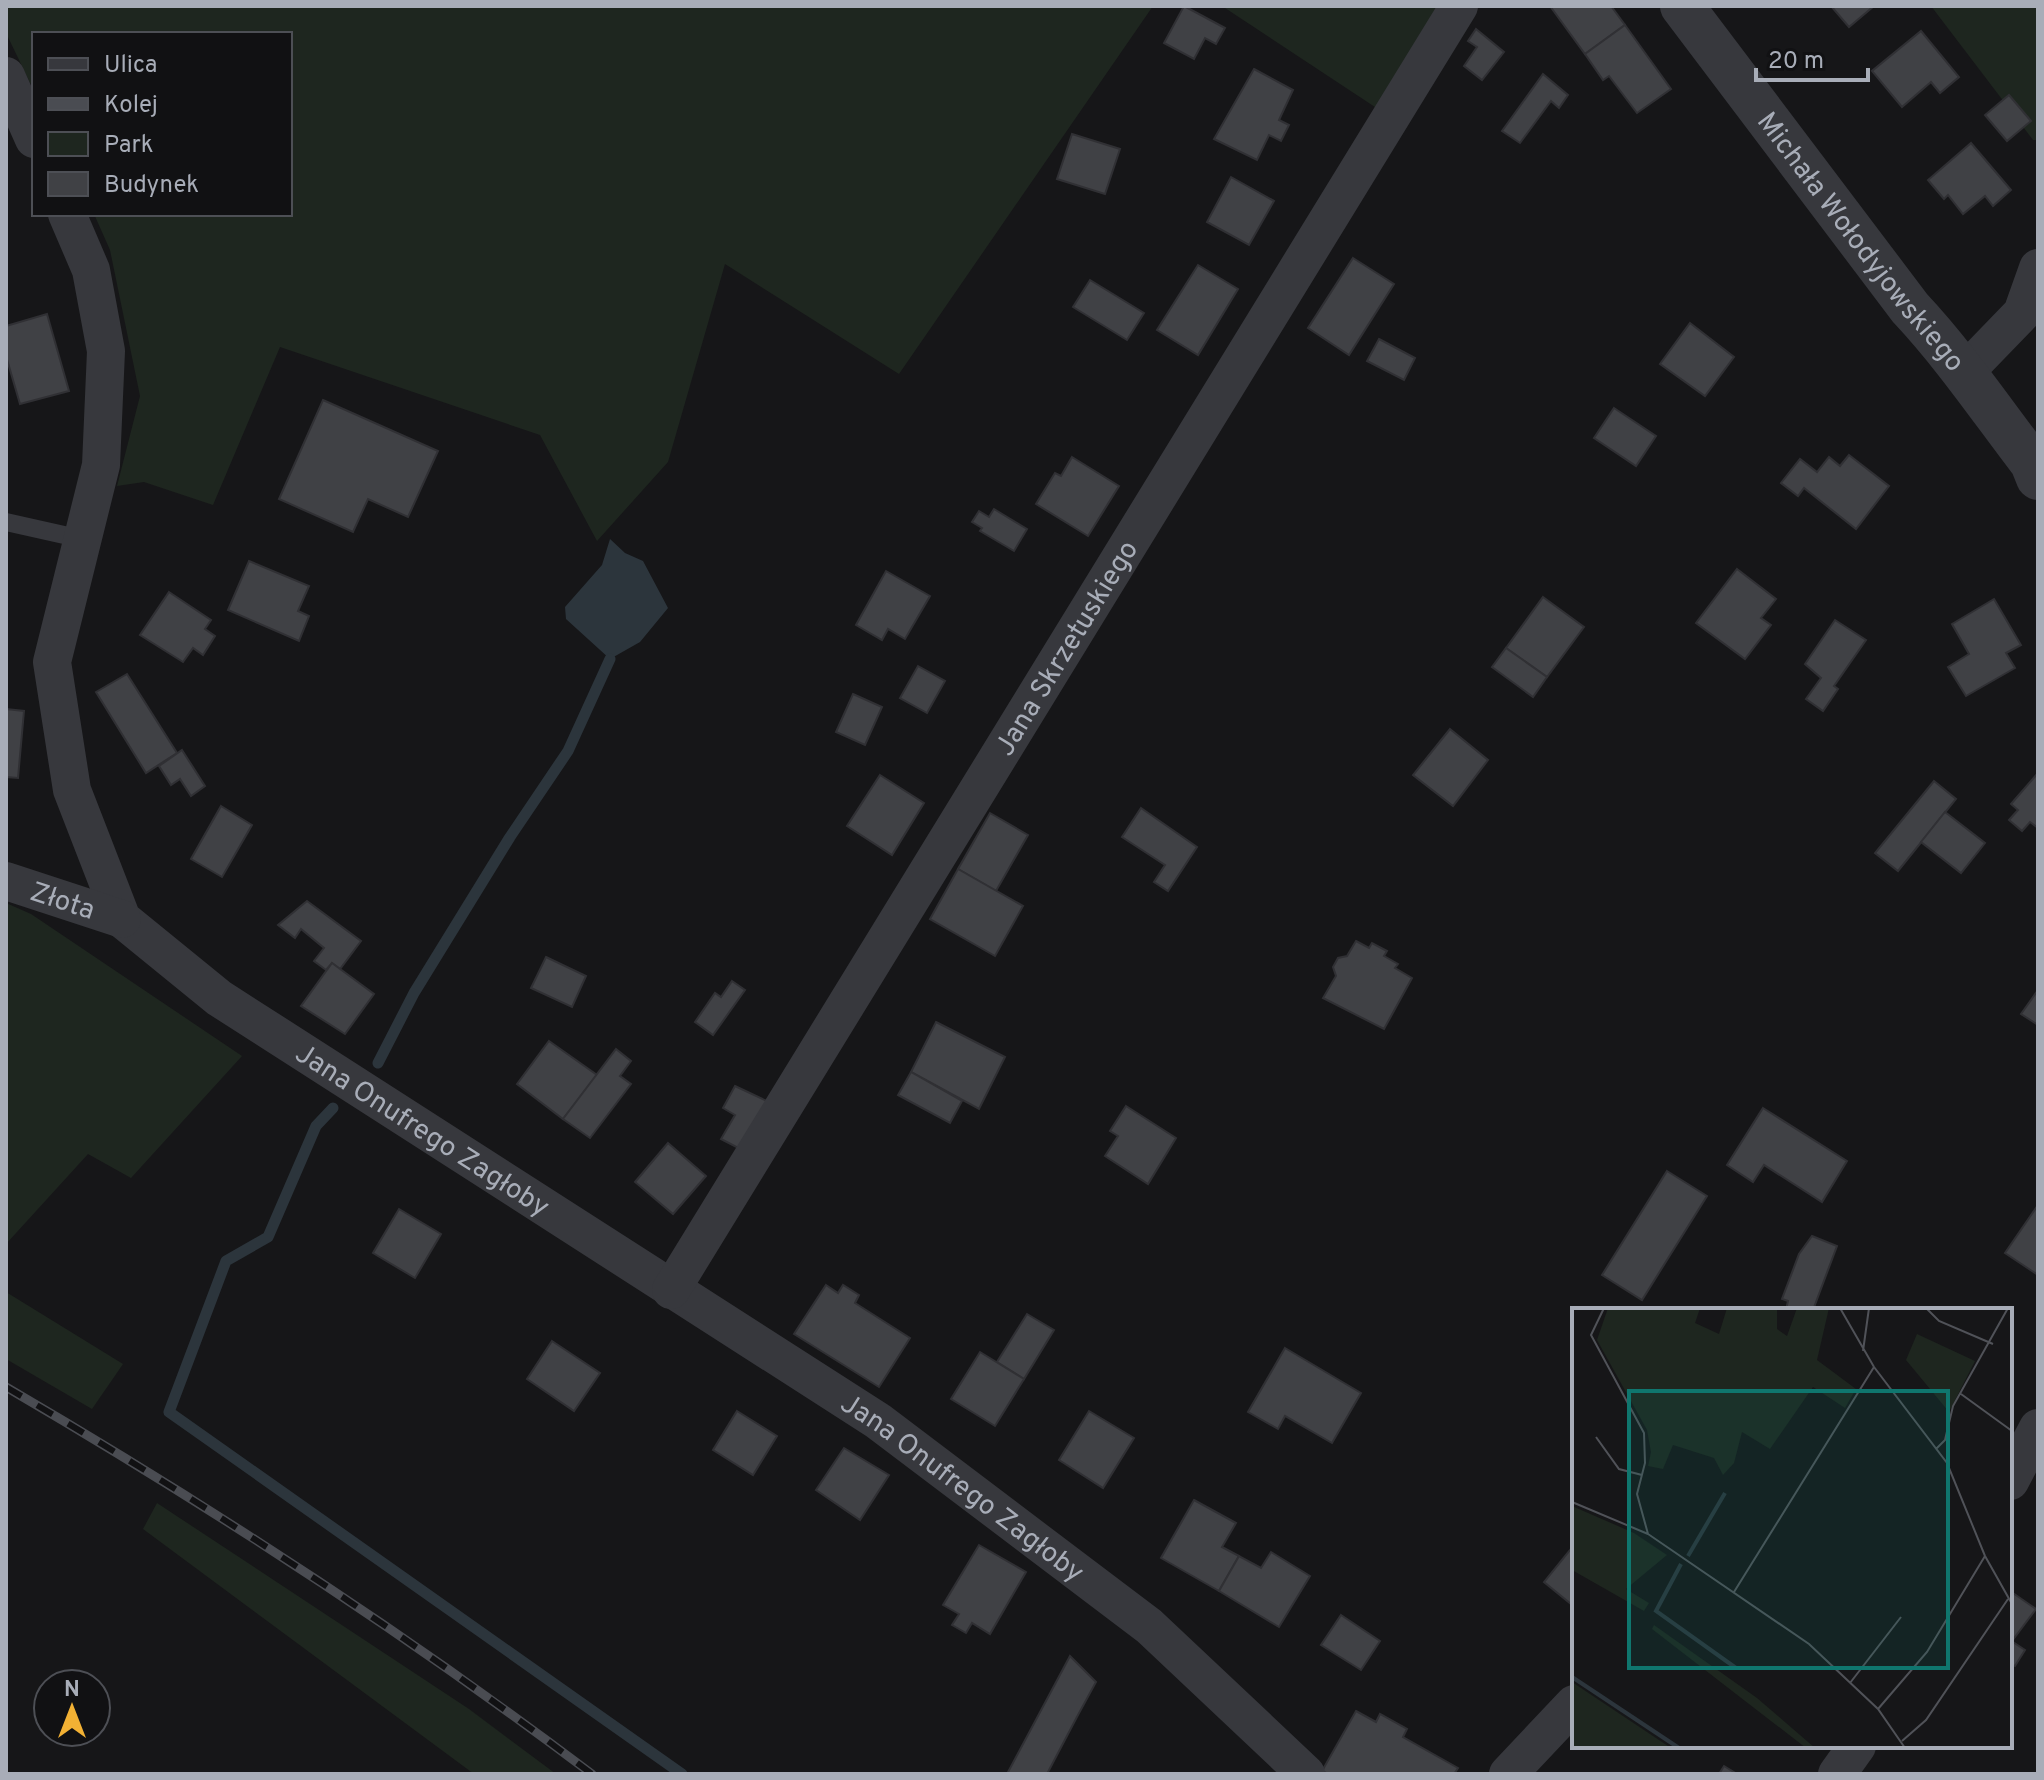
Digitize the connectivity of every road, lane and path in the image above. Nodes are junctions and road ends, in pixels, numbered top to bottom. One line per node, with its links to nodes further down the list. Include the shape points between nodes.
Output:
1 (1459, 6): 13 (street, Jana Skrzetuskiego)
2 (1682, 6): 7 (street, Michała Wołodyjowskiego)
3 (6, 76): 4 (street)
4 (32, 134)
5 (68, 216): 10 (street, Jana Onufrego Zagłoby, via 91,270 106,351 101,465)
6 (2038, 268): 7 (street, via 2022,313)
7 (1963, 374): 8 (street, Michała Wołodyjowskiego)
8 (2038, 478)
9 (6, 522): 10 (lane)
10 (82, 539): 12 (street, Jana Onufrego Zagłoby, via 52,662 72,790)
11 (6, 881): 12 (street, Złota)
12 (122, 919): 13 (street, Jana Onufrego Zagłoby, via 219,998)
13 (671, 1290): 18 (street, Jana Onufrego Zagłoby, via 878,1421 1149,1626)
14 (2038, 1428): 15 (street)
15 (2012, 1477)
16 (1572, 1706): 19 (street)
17 (1856, 1748): 20 (street)
18 (1306, 1774)
19 (1508, 1774)
20 (1837, 1774)

